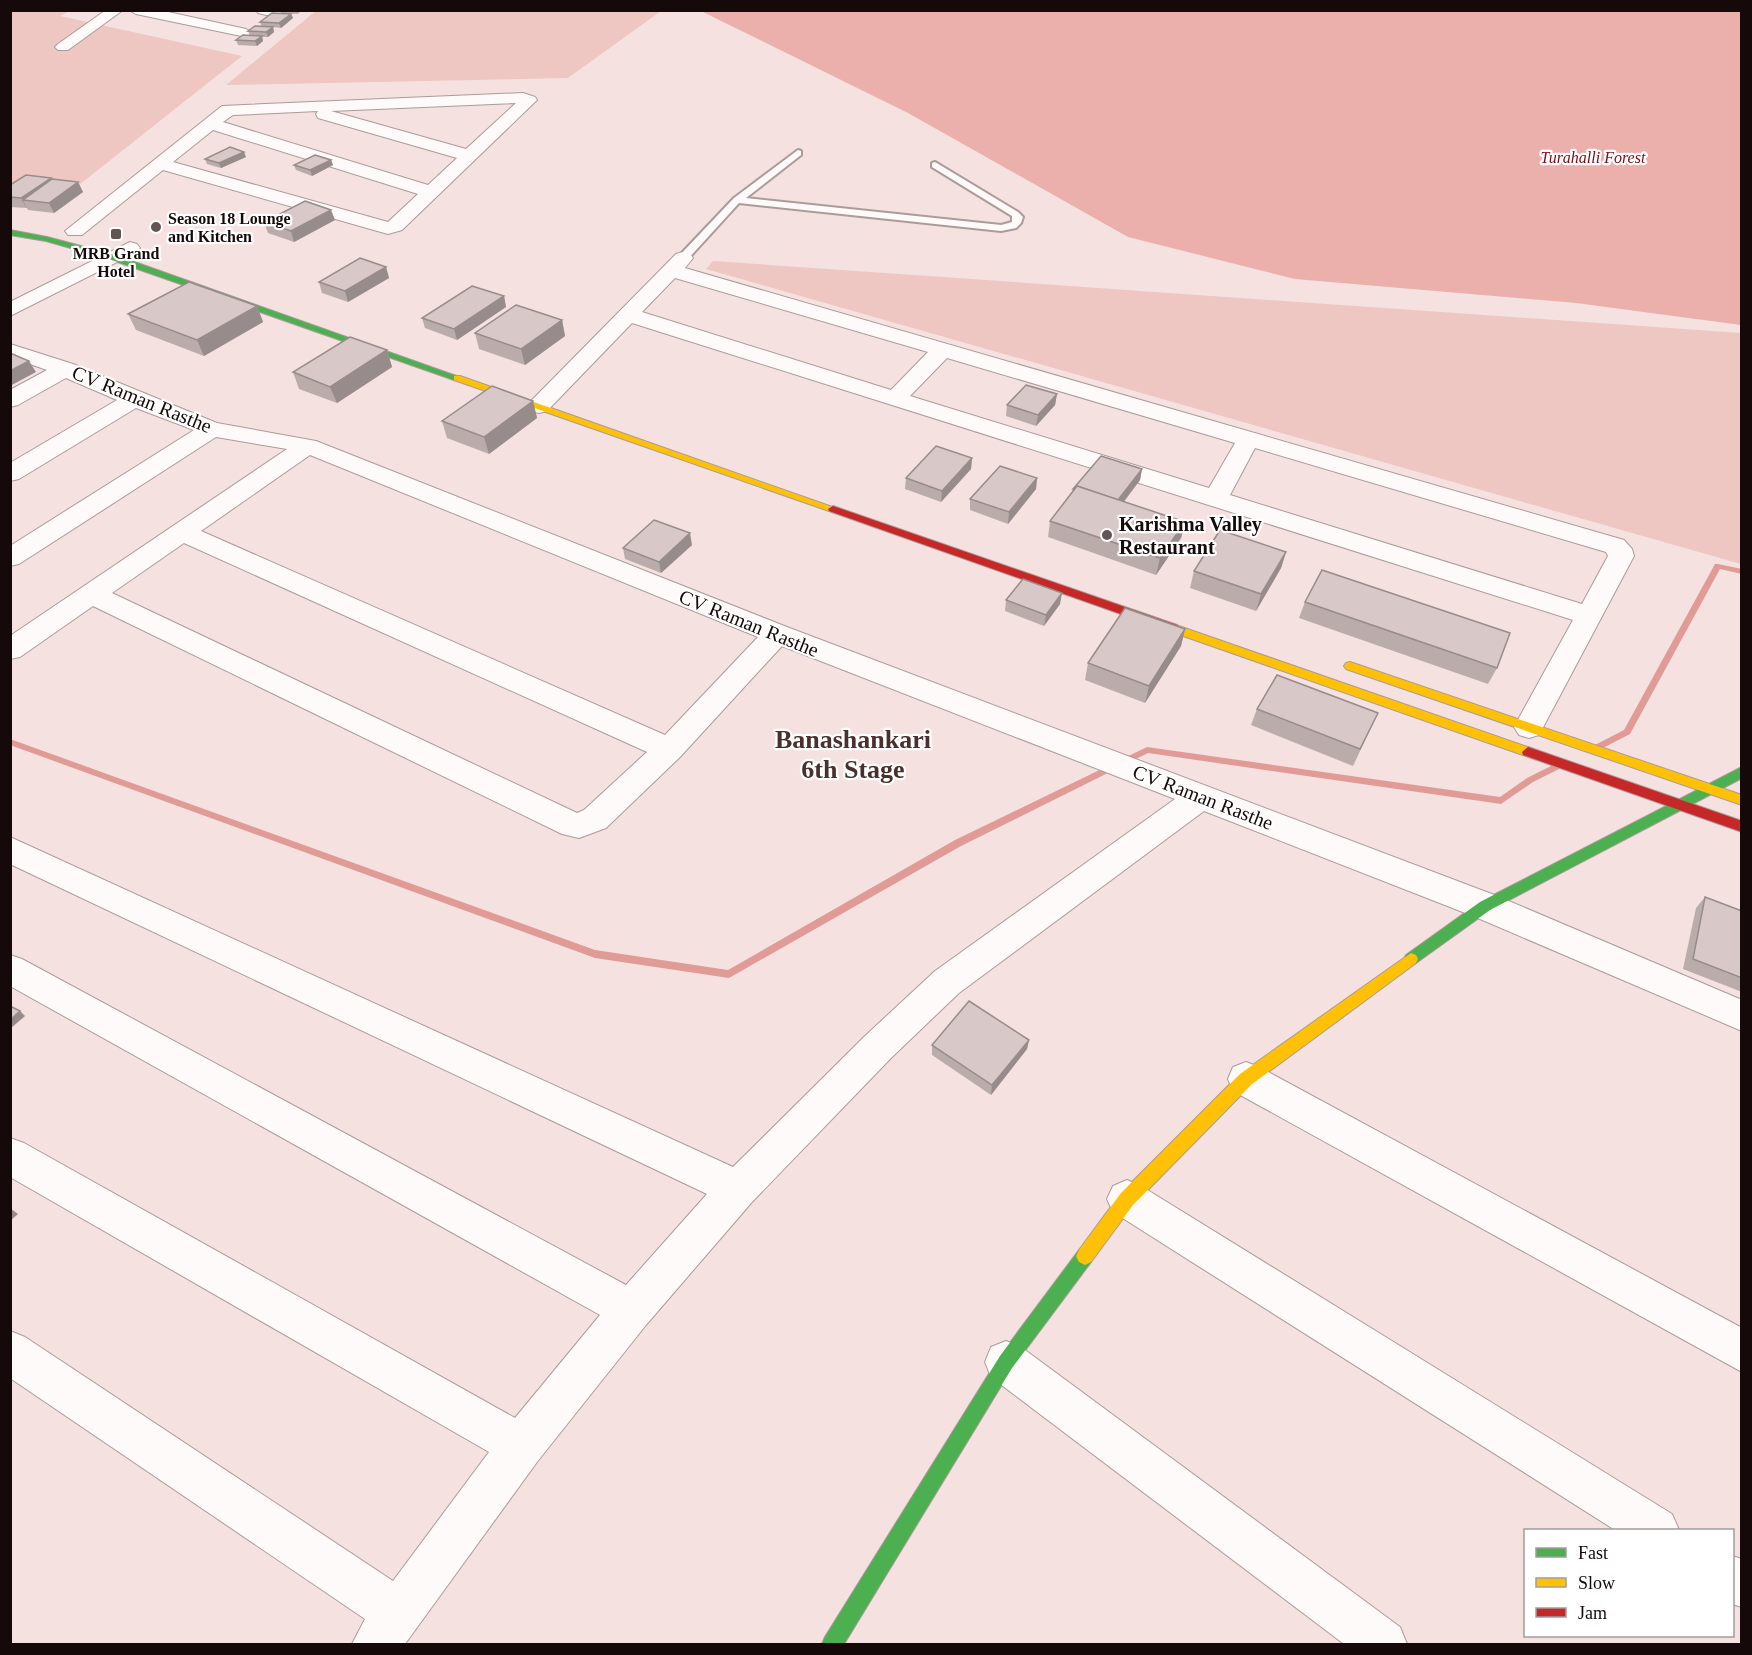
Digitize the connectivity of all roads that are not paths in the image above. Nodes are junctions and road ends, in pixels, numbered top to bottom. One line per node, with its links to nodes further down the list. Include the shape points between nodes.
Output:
1 (116, 10): 6 (street)
2 (136, 10): 4 (street)
3 (272, 11): 4 (street)
4 (246, 33): 5 (street)
5 (227, 45)
6 (63, 47)
7 (245, 96): 10 (street)
8 (401, 103): 9 (street); 11 (street); 14 (street, via 528,99)
9 (298, 107): 10 (street); 16 (street)
10 (228, 110): 12 (street)
11 (454, 118)
12 (211, 124): 17 (street); 19 (street)
13 (476, 124): 14 (street)
14 (497, 130): 16 (street)
15 (798, 153): 20 (lane)
16 (470, 156): 19 (street)
17 (161, 164): 19 (street, via 386,228 395,225); 23 (street)
18 (935, 165): 20 (lane, via 1015,214 1016,223 1001,228)
19 (431, 192)
20 (737, 200): 25 (lane)
21 (10, 222): 23 (main road)
22 (10, 232): 24 (main road)
23 (83, 234)
24 (125, 250): 26 (street); 31 (main road)
25 (677, 264): 27 (street); 28 (street)
26 (10, 310)
27 (629, 315): 31 (street); 32 (street)
28 (943, 349): 32 (street); 36 (street)
29 (10, 350): 30 (street, CV Raman Rasthe)
30 (65, 369): 33 (street, CV Raman Rasthe); 34 (street)
31 (548, 395): 55 (main road)
32 (895, 398): 39 (street)
33 (134, 399): 35 (street, CV Raman Rasthe); 38 (street)
34 (10, 400)
35 (212, 429): 37 (street, CV Raman Rasthe); 41 (street)
36 (1249, 439): 39 (street); 43 (street, via 1615,546 1621,556)
37 (308, 446): 40 (street); 46 (street, CV Raman Rasthe)
38 (10, 474)
39 (1215, 499): 43 (street)
40 (182, 532): 42 (street); 50 (street)
41 (10, 558)
42 (91, 594): 44 (street); 50 (street, via 573,825 595,819)
43 (1589, 616): 49 (street)
44 (46, 625): 45 (street); 47 (street)
45 (10, 632)
46 (777, 634): 50 (street); 53 (street, CV Raman Rasthe)
47 (10, 650)
48 (1336, 661): 49 (main road)
49 (1529, 727): 52 (main road)
50 (669, 748)
51 (1742, 772): 52 (main road)
52 (1710, 789): 54 (main road); 55 (main road)
53 (1202, 796): 58 (street, CV Raman Rasthe); 63 (street, via 947,982)
54 (1742, 800)
55 (1679, 805): 56 (main road); 58 (main road)
56 (1742, 827)
57 (10, 849): 63 (street)
58 (1485, 906): 60 (street, CV Raman Rasthe); 61 (main road)
59 (10, 969): 65 (street)
60 (1742, 1016)
61 (1246, 1079): 64 (main road); 66 (street)
62 (10, 1156): 69 (street)
63 (738, 1189): 65 (street)
64 (1127, 1199): 68 (main road); 70 (street)
65 (632, 1310): 69 (street)
66 (1742, 1351)
67 (10, 1352): 71 (street)
68 (1006, 1362): 72 (main road); 73 (street)
69 (521, 1446): 71 (street)
70 (1654, 1529)
71 (387, 1629)
72 (832, 1644)
73 (1383, 1644)

